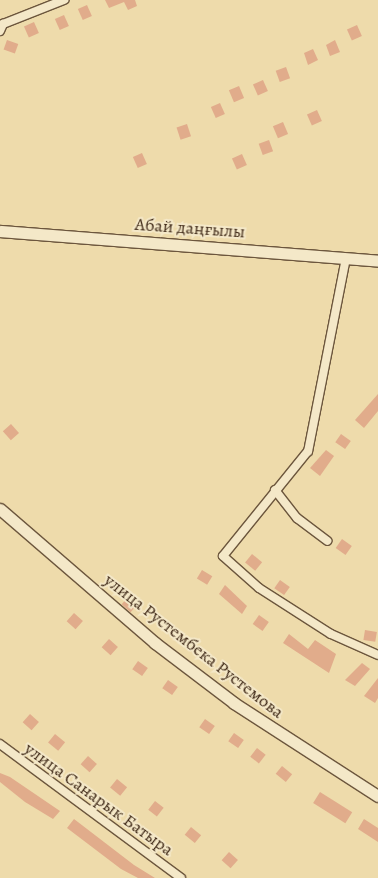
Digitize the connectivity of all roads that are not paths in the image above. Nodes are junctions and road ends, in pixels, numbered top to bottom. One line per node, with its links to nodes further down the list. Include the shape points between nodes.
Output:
1 (64, 0): 2 (street, via 3,24)
2 (0, 31)
3 (0, 231): 4 (street, Абай даңғылы)
4 (346, 258): 5 (street, Абай даңғылы); 6 (street, via 308,451)
5 (378, 261)
6 (274, 490): 8 (street, via 297,518); 9 (street, via 222,556 259,588)
7 (0, 509): 11 (street, улица Рустембека Рустемова, via 155,643 234,704)
8 (326, 541)
9 (378, 656)
10 (0, 744): 12 (street, улица Санарык Батыра)
11 (378, 796)
12 (181, 878)

